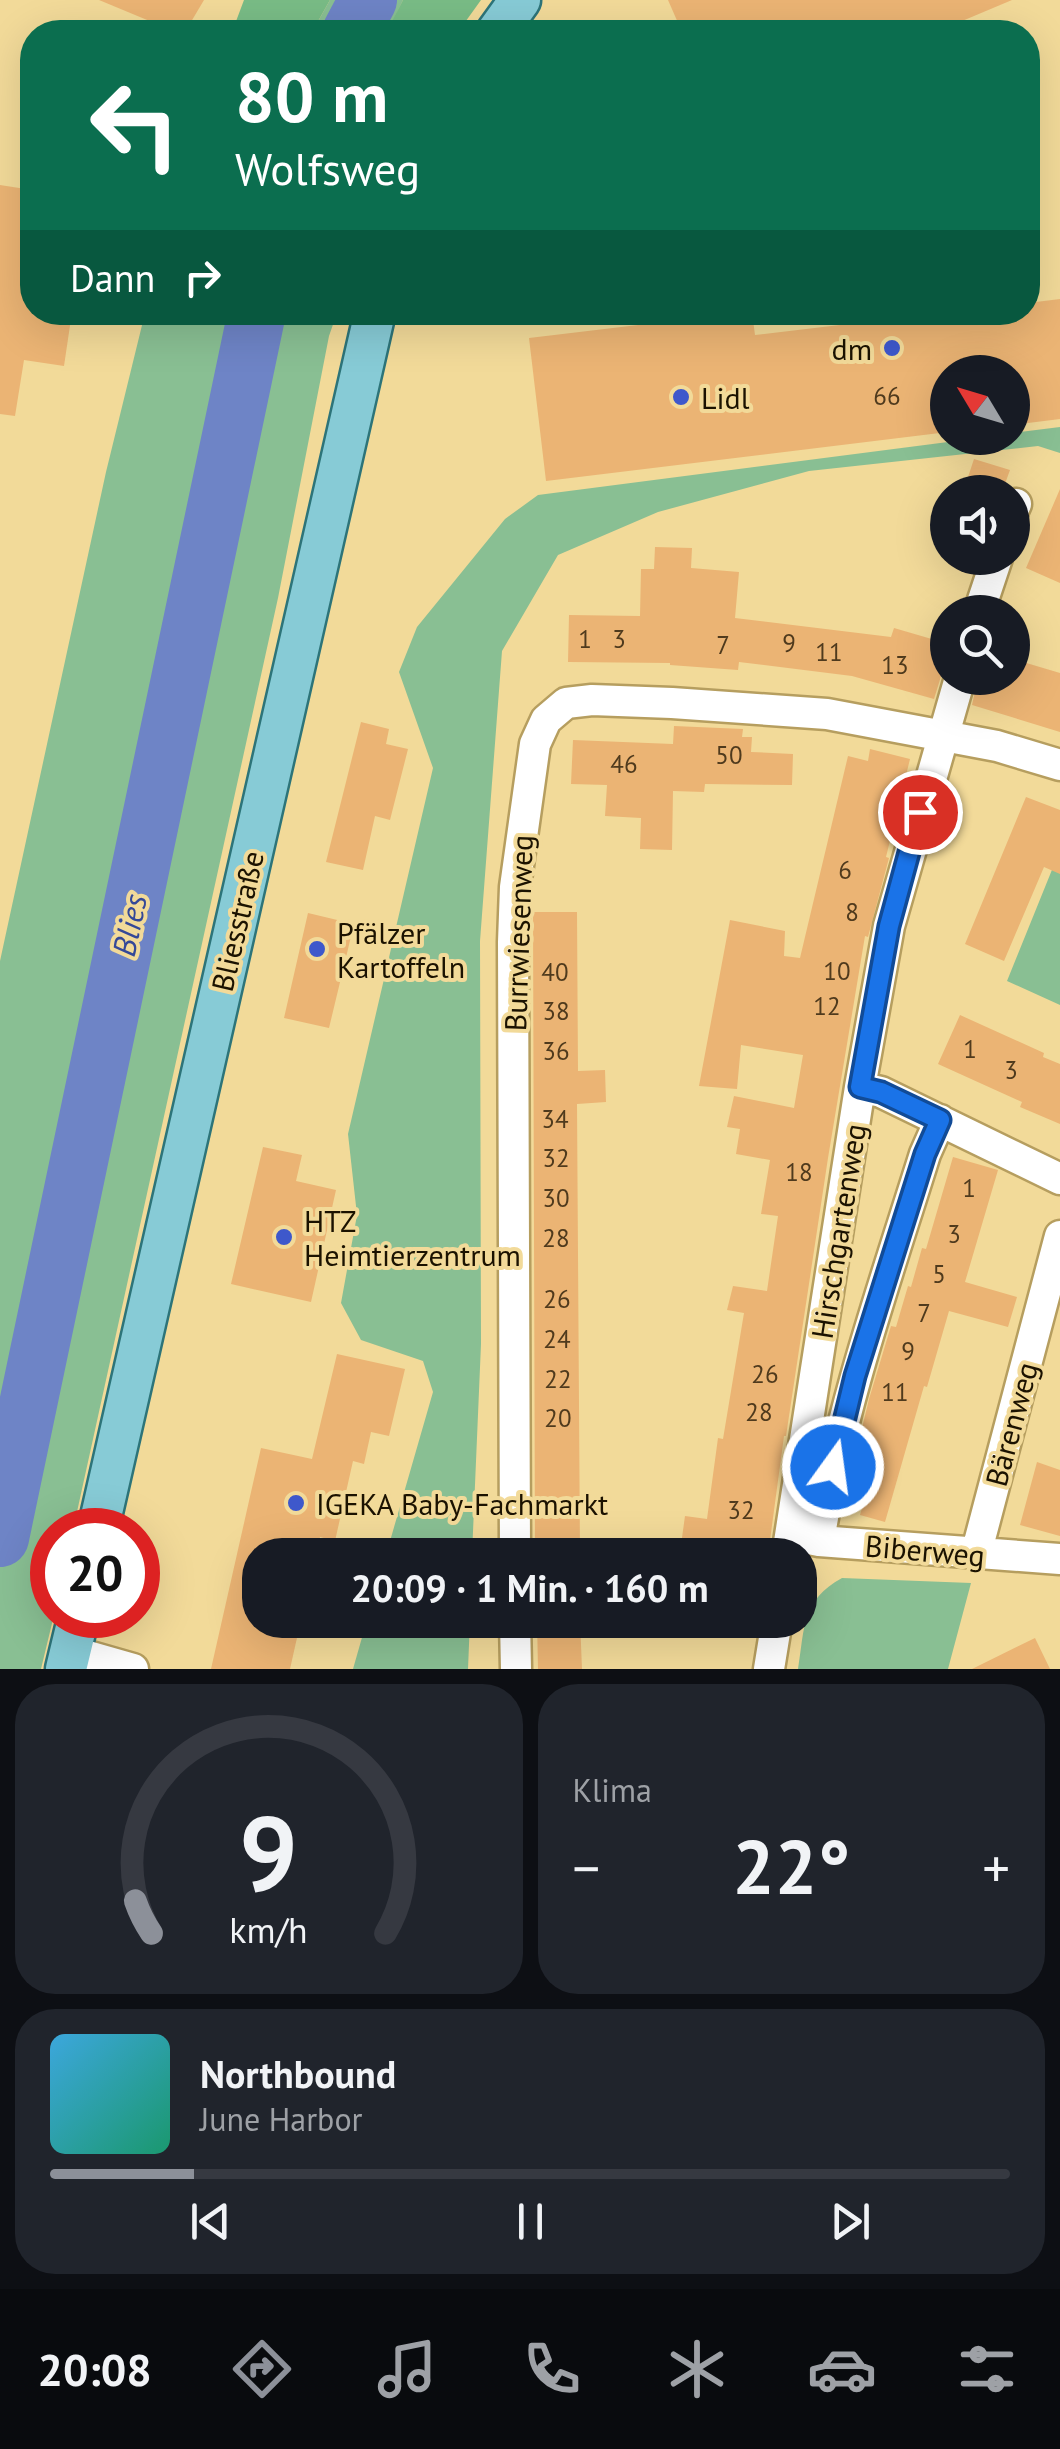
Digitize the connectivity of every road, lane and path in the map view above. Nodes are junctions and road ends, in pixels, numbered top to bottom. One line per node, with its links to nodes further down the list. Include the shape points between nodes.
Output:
1 (372, 325): 9 (main road, Bliesstraße)
2 (955, 695): 3 (street)
3 (943, 736): 4 (street, Burrwiesenweg); 5 (street, Hirschgartenweg, via 889,926); 10 (street, Burrwiesenweg, via 827,714 672,703 566,703 546,720 535,744 515,887)
4 (1060, 765)
5 (860, 1087): 6 (street); 11 (street, Hirschgartenweg)
6 (940, 1120): 7 (street); 12 (street, Hirschgartenweg, via 855,1376 826,1497)
7 (1060, 1179)
8 (1060, 1236): 14 (street, Bärenweg)
9 (103, 1508)
10 (515, 1538)
11 (800, 1538)
12 (802, 1538)
13 (817, 1545): 14 (street, Biberweg)
14 (976, 1554): 15 (street, Biberweg)
15 (1060, 1560)
16 (516, 1638): 20 (street)
17 (774, 1638): 21 (street)
18 (72, 1645): 19 (street)
19 (133, 1669)
20 (516, 1669)
21 (769, 1669)

